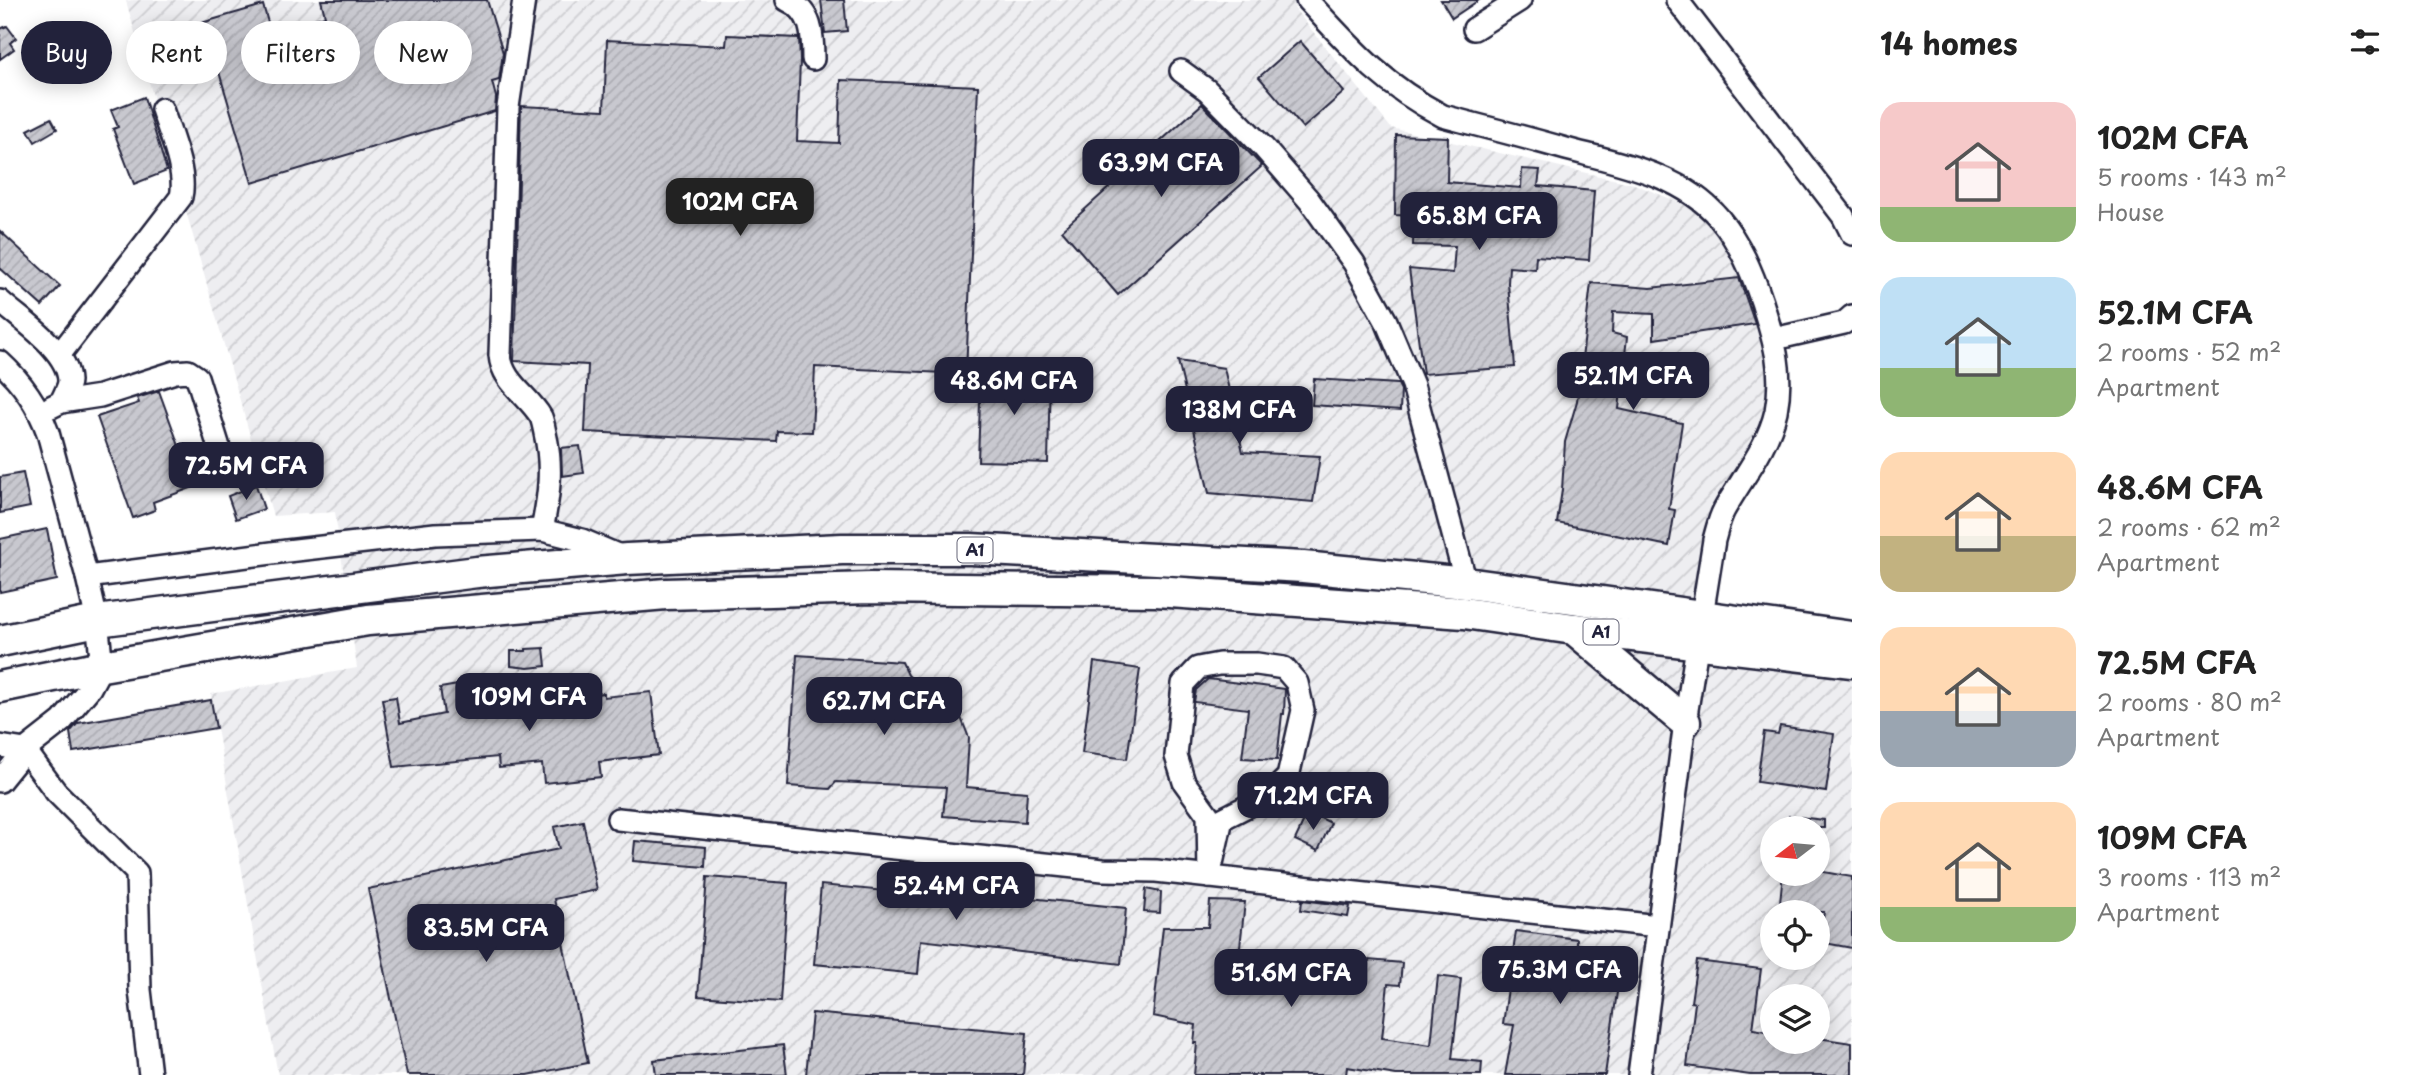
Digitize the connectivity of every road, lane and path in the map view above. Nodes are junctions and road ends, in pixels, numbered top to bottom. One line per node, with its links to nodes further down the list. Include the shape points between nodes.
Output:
1 (524, 0): 19 (street, via 508,107 500,355 501,367 541,418 550,453 551,486)
2 (787, 0): 7 (street, via 810,20)
3 (1307, 0): 13 (street, via 1363,62 1443,116 1638,169 1697,199 1718,217 1742,251)
4 (1520, 0): 6 (street)
5 (1677, 0): 10 (street, via 1843,216)
6 (1474, 29)
7 (813, 59)
8 (1181, 71): 22 (street, via 1207,90 1263,147 1354,263 1386,321 1413,385)
9 (162, 109): 14 (street, via 184,186 181,197)
10 (1852, 234)
11 (0, 301): 14 (street)
12 (1852, 316): 13 (street, via 1844,323)
13 (1774, 339): 25 (street, via 1781,386 1775,416 1723,513 1714,540)
14 (60, 354): 16 (street, via 69,383)
15 (2, 366): 17 (street)
16 (61, 402): 17 (street); 18 (street, via 188,371 197,377)
17 (40, 412): 21 (street)
18 (222, 457)
19 (542, 530): 20 (street); 21 (street, via 421,536)
20 (627, 559): 22 (highway, A1, via 842,549 971,549 1303,567); 23 (highway, A1, via 477,572)
21 (87, 577): 23 (street)
22 (1466, 583): 25 (highway, A1)
23 (97, 621): 27 (highway, A1); 29 (street)
24 (1574, 629): 25 (highway, A1); 29 (highway, A1, via 1464,613 1156,591 870,588 666,594 368,620); 31 (highway)
25 (1700, 629): 26 (highway, A1); 28 (highway, A1); 31 (street)
26 (1852, 637)
27 (0, 641)
28 (1852, 662)
29 (102, 666): 30 (highway, A1); 33 (street, via 62,721)
30 (0, 687)
31 (1685, 722): 37 (street)
32 (0, 746): 33 (street)
33 (25, 750): 34 (street); 38 (street, via 57,792 137,873 140,990)
34 (0, 781)
35 (618, 819): 36 (street)
36 (1209, 877): 36 (street, via 1208,815 1184,782 1176,756 1183,684 1198,668 1219,664 1284,668 1297,684 1303,710 1287,777 1269,795 1222,819); 37 (street)
37 (1658, 926): 39 (street)
38 (150, 1075)
39 (1639, 1075)

